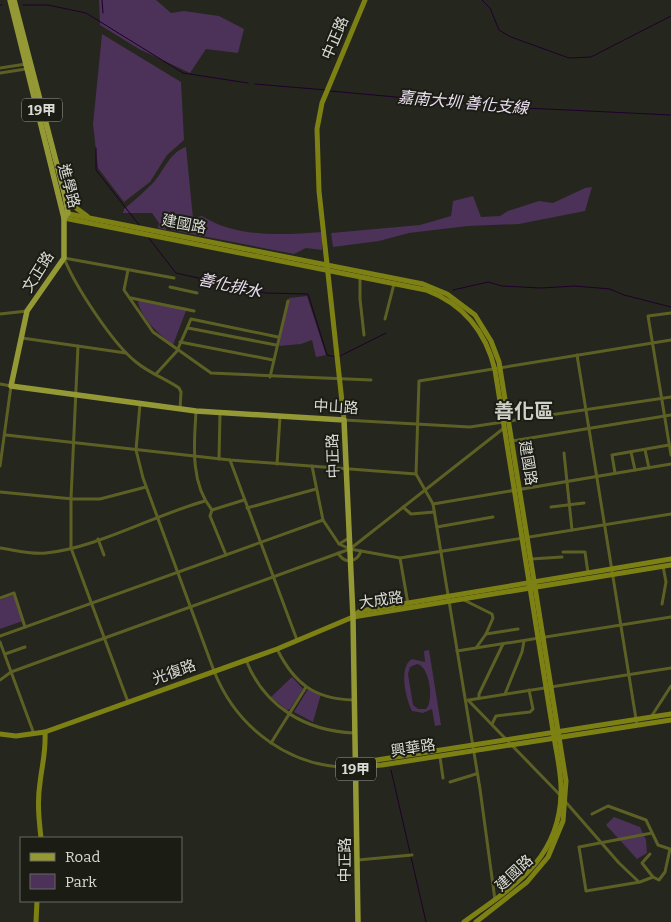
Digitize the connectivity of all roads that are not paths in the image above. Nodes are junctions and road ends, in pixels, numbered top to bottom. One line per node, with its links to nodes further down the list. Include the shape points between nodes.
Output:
1 (10, 0): 4 (main road, 進學路 / 19甲)
2 (14, 0): 4 (main road, 進學路 / 19甲)
3 (365, 0): 12 (street, 中正路, via 317,118 320,191)
4 (28, 66): 5 (street); 6 (street); 7 (main road, 進學路 / 19甲); 8 (main road, 進學路 / 19甲)
5 (0, 68)
6 (0, 73)
7 (65, 196): 8 (main road, 進學路 / 19甲); 9 (street, via 72,206)
8 (65, 215): 9 (street, 建國路); 10 (street, 建國路); 11 (main road, 文正路 / 19甲)
9 (89, 218): 10 (street, 建國路)
10 (142, 230): 12 (street, 建國路); 12 (street, 建國路, via 150,235)
11 (64, 258): 13 (street); 23 (main road, 文正路); 37 (street, via 75,282)
12 (329, 269): 14 (street, 建國路); 19 (street, 建國路, via 423,284); 43 (street, 中正路)
13 (128, 270): 15 (street); 20 (street, via 124,290)
14 (360, 277): 16 (street, 建國路); 28 (street)
15 (174, 278)
16 (394, 284): 19 (street, 建國路); 26 (street)
17 (170, 287): 18 (street)
18 (197, 293)
19 (444, 294): 40 (street, 建國路, via 479,321 491,340)
20 (129, 298): 22 (street); 36 (street, via 153,332)
21 (288, 301): 29 (street)
22 (194, 310)
23 (26, 311): 25 (street, 文正路); 30 (main road)
24 (671, 313): 33 (street, via 648,316)
25 (0, 314)
26 (385, 319)
27 (188, 328): 29 (street, via 191,319); 32 (street); 34 (street)
28 (364, 335)
29 (278, 337): 34 (street)
30 (22, 338): 35 (street); 46 (main road)
31 (671, 340): 33 (street)
32 (180, 342): 36 (street); 39 (street)
33 (652, 343): 38 (street); 49 (street)
34 (276, 344): 39 (street)
35 (78, 346): 37 (street); 47 (street)
36 (178, 351): 41 (street); 42 (street, via 211,373)
37 (127, 353): 41 (street)
38 (578, 355): 40 (street); 52 (street)
39 (273, 360): 42 (street)
40 (497, 369): 59 (street, via 419,381); 60 (street, 建國路)
41 (156, 374): 51 (street, via 182,392)
42 (270, 377): 43 (street)
43 (339, 380): 44 (street); 58 (street, 中正路)
44 (371, 380)
45 (0, 384): 46 (street, 中山路)
46 (11, 386): 47 (main road, 中山路); 62 (street)
47 (76, 394): 50 (main road, 中山路); 65 (street)
48 (671, 397): 49 (street, 中山路)
49 (662, 398): 52 (street, 中山路); 56 (street)
50 (140, 404): 51 (main road, 中山路); 67 (street)
51 (180, 409): 53 (main road, 中山路)
52 (586, 410): 60 (street, 中山路); 61 (street)
53 (196, 411): 54 (main road, 中山路); 72 (street)
54 (220, 413): 57 (main road, 中山路); 73 (street)
55 (671, 415): 56 (street)
56 (664, 416): 61 (street); 66 (street)
57 (280, 417): 58 (main road, 中山路); 75 (street)
58 (344, 420): 59 (street, 中山路); 80 (main road, 中正路 / 19甲)
59 (418, 424): 60 (street, 中山路, via 462,427); 83 (street)
60 (506, 424): 64 (street, 建國路); 89 (street); 90 (street, 建國路)
61 (589, 429): 64 (street); 84 (street)
62 (5, 437): 63 (street); 65 (street); 77 (street)
63 (0, 439)
64 (512, 441): 88 (street, 建國路)
65 (74, 442): 67 (street); 92 (street)
66 (669, 446): 68 (street); 71 (street)
67 (136, 450): 72 (street); 86 (street)
68 (645, 450): 69 (street); 79 (street)
69 (631, 452): 81 (street); 82 (street, via 612,455)
70 (564, 453): 85 (street)
71 (671, 455)
72 (194, 456): 73 (street); 94 (street)
73 (219, 459): 74 (street)
74 (230, 460): 75 (street); 93 (street)
75 (277, 464): 78 (street)
76 (671, 464): 79 (street)
77 (0, 466)
78 (312, 466): 80 (street); 87 (street)
79 (649, 468): 81 (street)
80 (346, 469): 83 (street); 110 (main road, 中正路 / 19甲)
81 (635, 470): 82 (street)
82 (615, 473): 84 (street)
83 (416, 474): 89 (street)
84 (597, 476): 85 (street); 107 (street)
85 (566, 481): 88 (street); 97 (street)
86 (146, 487): 92 (street, via 114,497); 105 (street)
87 (316, 489): 99 (street); 106 (street)
88 (520, 489): 90 (street); 112 (street, 建國路)
89 (425, 490): 96 (street); 98 (street)
90 (514, 490): 96 (street); 111 (street, 建國路)
91 (0, 492): 92 (street)
92 (71, 498): 117 (street)
93 (244, 500): 99 (street); 101 (street)
94 (205, 501): 101 (street); 105 (street)
95 (584, 503): 97 (street)
96 (433, 504): 102 (street)
97 (569, 505): 100 (street); 109 (street)
98 (403, 507): 102 (street, via 410,514); 118 (street)
99 (247, 508): 114 (street)
100 (551, 508)
101 (212, 510): 124 (street, via 210,516)
102 (434, 512): 108 (street)
103 (671, 514): 107 (street)
104 (494, 517): 108 (street)
105 (158, 518): 113 (street); 132 (street)
106 (323, 520): 114 (street); 115 (street)
107 (605, 525): 109 (street); 133 (street)
108 (437, 527): 120 (street)
109 (572, 530): 112 (street)
110 (349, 538): 115 (street); 118 (main road, 中正路 / 19甲)
111 (521, 538): 112 (street); 120 (street); 136 (street, 建國路)
112 (528, 538): 127 (street, 建國路)
113 (98, 539): 117 (street); 123 (street)
114 (260, 543): 124 (street); 135 (street)
115 (338, 544): 118 (street)
116 (0, 548): 117 (street, via 45,554)
117 (71, 548): 140 (street)
118 (350, 549): 119 (street); 122 (street); 129 (main road, 中正路 / 19甲)
119 (361, 551): 126 (street); 129 (street)
120 (441, 552): 126 (street); 138 (street)
121 (563, 552): 134 (street, via 585,552)
122 (338, 553): 129 (street); 135 (street)
123 (104, 555)
124 (226, 555): 132 (street)
125 (562, 557): 127 (street)
126 (400, 558): 142 (street)
127 (531, 558): 136 (street, 建國路)
128 (671, 559): 133 (street, 大成路)
129 (350, 561): 144 (main road, 中正路 / 19甲)
130 (671, 565): 131 (street, 大成路)
131 (663, 566): 133 (street, 大成路); 141 (street, via 666,582)
132 (177, 572): 140 (street); 143 (street)
133 (612, 572): 134 (street, 大成路); 136 (street, 大成路); 146 (street)
134 (588, 573): 136 (street, 大成路)
135 (273, 577): 143 (street); 153 (street)
136 (532, 586): 138 (street, 大成路); 139 (street, 大成路); 152 (street, 建國路)
137 (0, 598): 147 (street, via 14,593)
138 (448, 599): 139 (street, 大成路); 142 (street, 大成路); 160 (street)
139 (464, 600): 149 (street, via 492,614)
140 (92, 603): 147 (street); 151 (street)
141 (662, 604)
142 (408, 606): 144 (street, 大成路)
143 (190, 607): 151 (street); 164 (street)
144 (353, 617): 153 (street, 光復路); 174 (main road, 中正路 / 19甲)
145 (671, 618): 146 (street)
146 (621, 625): 152 (street); 166 (street)
147 (25, 627): 150 (street)
148 (518, 629): 149 (street)
149 (486, 634): 158 (street)
150 (0, 636)
151 (105, 638): 165 (street); 176 (street)
152 (540, 638): 154 (street); 170 (street, 建國路)
153 (296, 640): 159 (street, 光復路)
154 (524, 640): 156 (street); 172 (street)
155 (0, 642): 161 (street)
156 (503, 644): 158 (street); 173 (street)
157 (24, 647): 161 (street)
158 (476, 648): 160 (street)
159 (277, 649): 162 (street, 光復路); 169 (street, via 294,677)
160 (456, 651): 175 (street)
161 (5, 654): 165 (street)
162 (246, 660): 164 (street, 光復路); 178 (street, via 264,691)
163 (671, 668): 166 (street)
164 (214, 671): 176 (street, 光復路); 189 (street, via 237,713)
165 (11, 672): 167 (street); 186 (street)
166 (628, 674): 170 (street); 181 (street)
167 (0, 680)
168 (671, 686): 179 (street)
169 (306, 687): 174 (street, via 332,698); 178 (street)
170 (549, 687): 171 (street); 187 (street, 建國路)
171 (529, 690): 172 (street); 182 (street, via 533,709 530,712 496,716)
172 (505, 694): 173 (street)
173 (479, 698): 175 (street)
174 (354, 700): 184 (main road, 中正路 / 19甲)
175 (467, 700): 182 (street); 190 (street)
176 (128, 702): 183 (street, 光復路)
177 (671, 714): 179 (street, 興華路)
178 (289, 715): 184 (street, via 323,729); 189 (street)
179 (652, 717): 181 (street, 興華路)
180 (671, 720): 181 (street, 興華路)
181 (636, 722): 187 (street, 興華路)
182 (492, 724): 188 (street)
183 (45, 732): 186 (street, 光復路); 200 (street, via 46,754 38,806)
184 (354, 733): 192 (main road, 中正路 / 19甲)
185 (0, 734): 186 (street, 光復路)
186 (34, 734)
187 (557, 734): 188 (street, 興華路); 196 (street, 建國路); 197 (street, 建國路, via 565,772)
188 (508, 742): 190 (street, 興華路); 196 (street)
189 (271, 743): 192 (street, via 311,762)
190 (472, 748): 191 (street, 興華路); 192 (street, 興華路, via 364,762); 193 (street)
191 (440, 756): 192 (street, 興華路); 194 (street)
192 (356, 767): 204 (main road, 中正路 / 19甲)
193 (476, 774): 195 (street); 208 (street)
194 (443, 778)
195 (450, 782)
196 (561, 796): 197 (street); 208 (street, 建國路, via 556,828 543,854 523,879)
197 (566, 801): 201 (street); 208 (street, 建國路, via 560,830 548,857 528,882)
198 (592, 814): 199 (street, via 608,806 646,820)
199 (652, 833): 201 (street); 205 (street, via 658,845 670,850 665,872 659,880)
200 (41, 837)
201 (602, 842): 206 (street); 206 (street, via 579,846 586,891)
202 (650, 854): 205 (street, via 642,863)
203 (412, 855): 204 (street)
204 (358, 860): 210 (main road, 中正路 / 19甲)
205 (653, 877): 206 (street)
206 (640, 882)
207 (37, 902): 209 (street)
208 (497, 902): 211 (street, 建國路); 212 (street, 建國路)
209 (36, 922)
210 (358, 922)
211 (464, 922)
212 (476, 922)

